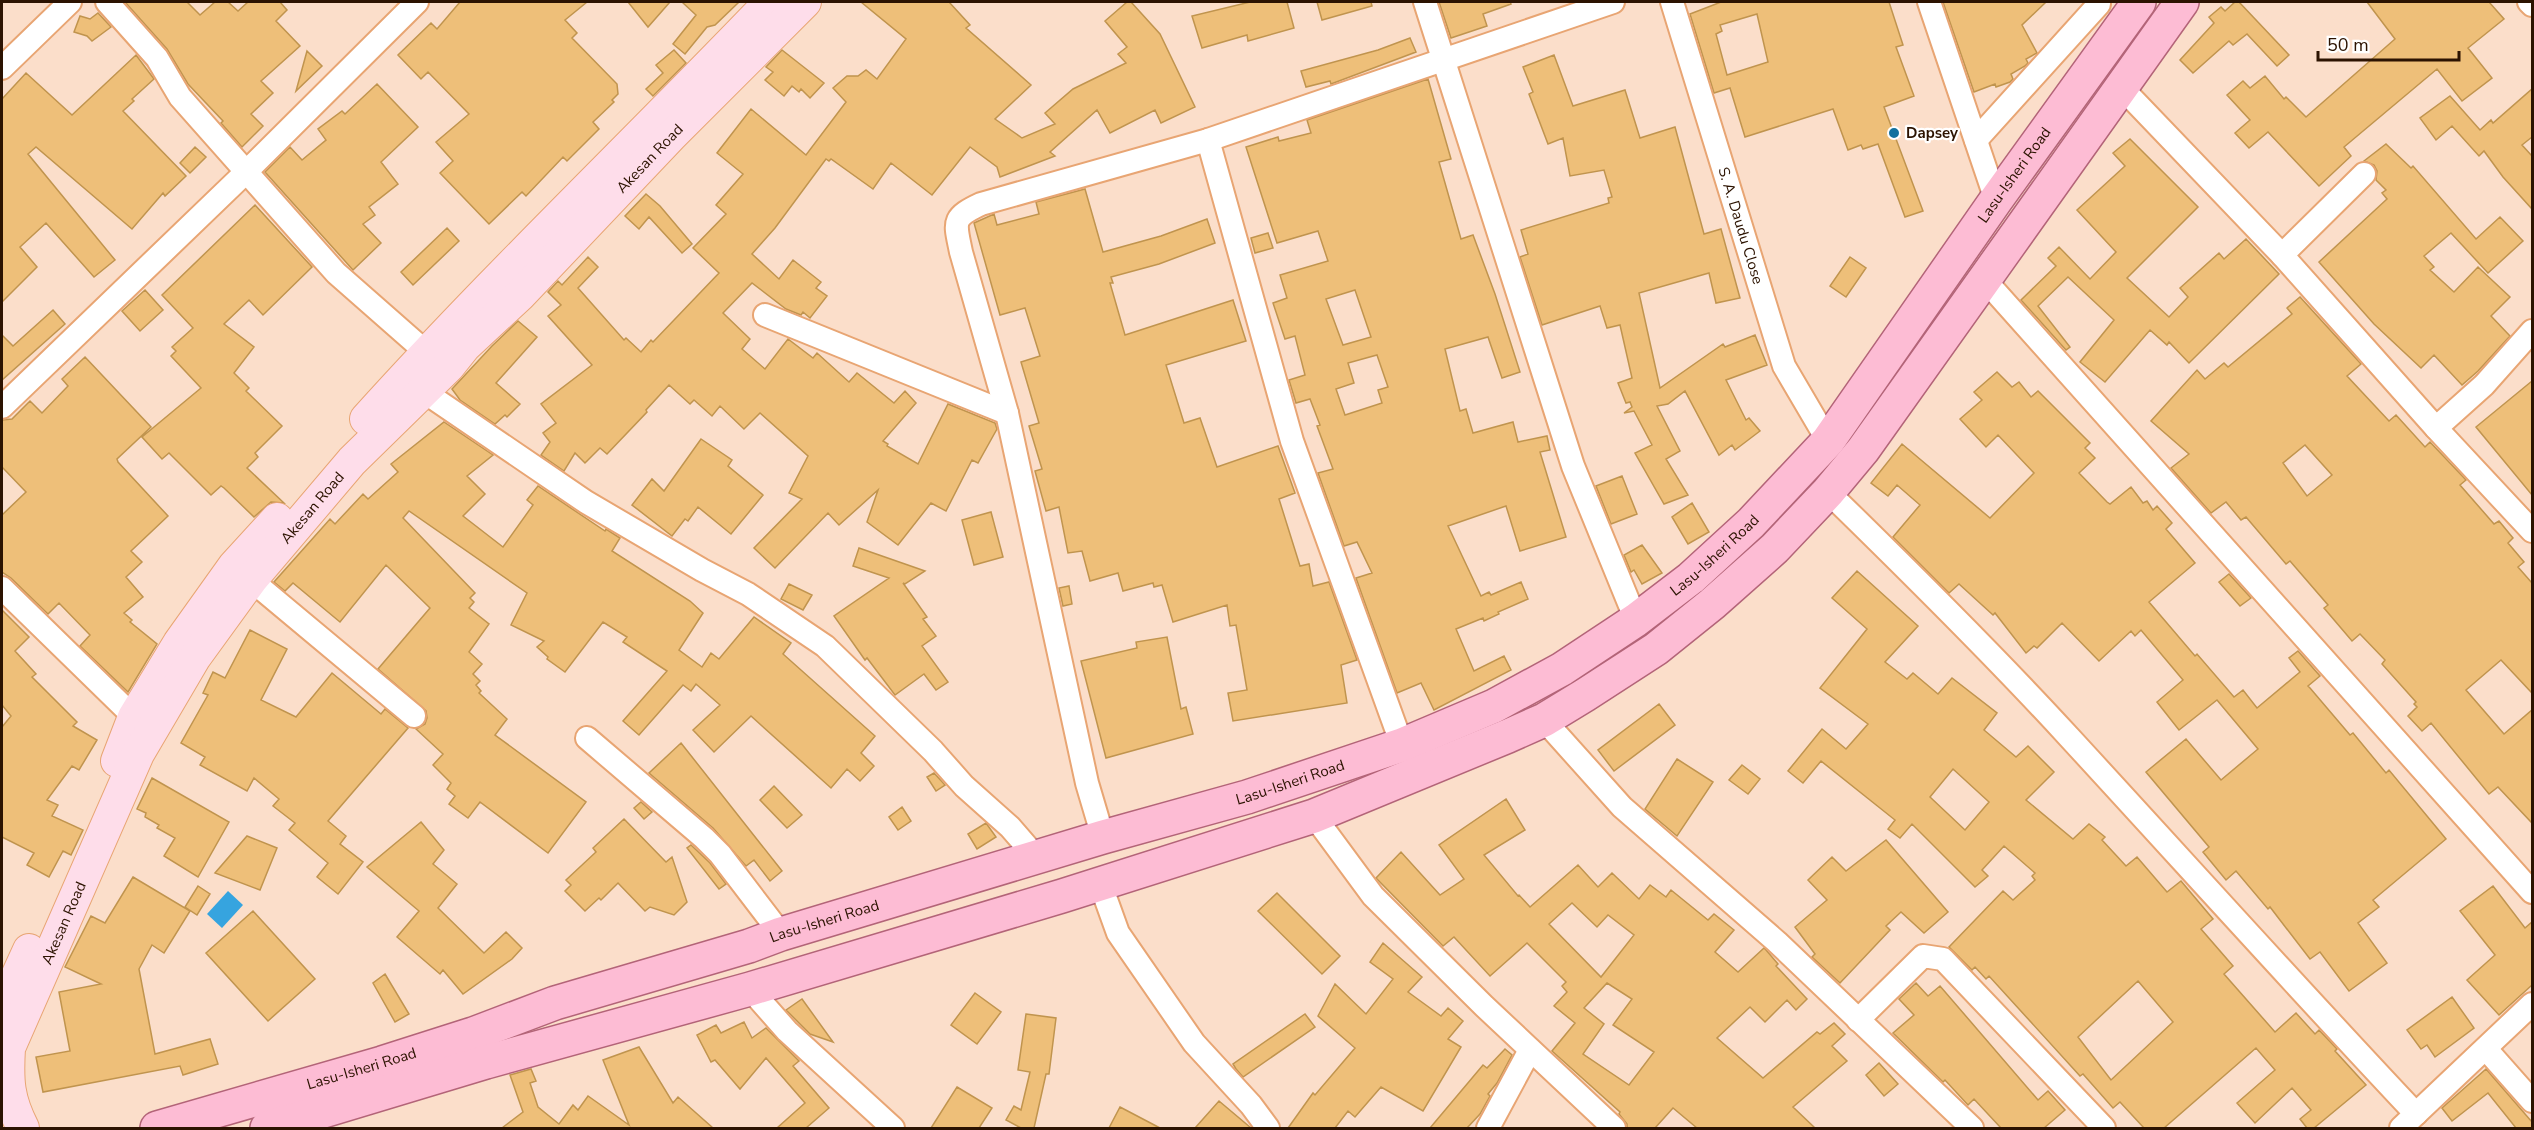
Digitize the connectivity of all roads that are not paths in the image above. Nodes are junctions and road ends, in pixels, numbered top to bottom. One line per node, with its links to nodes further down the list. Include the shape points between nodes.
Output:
1 (70, 2): 16 (street)
2 (107, 2): 20 (street, via 157,58 180,97)
3 (417, 2): 20 (street)
4 (770, 2): 27 (street, Akesan Road)
5 (805, 2): 28 (street, Akesan Road)
6 (1425, 2): 15 (street)
7 (1613, 2): 15 (street)
8 (1672, 2): 32 (street, S. A. Daudu Close, via 1784,366)
9 (1929, 2): 19 (street)
10 (2139, 2): 22 (main road, Lasu-Isheri Road)
11 (2182, 2): 17 (main road, Lasu-Isheri Road)
12 (2529, 2): 14 (street)
13 (2099, 4): 19 (street)
14 (2532, 5)
15 (1444, 58): 18 (street); 37 (street, via 1573,466)
16 (2, 68)
17 (2122, 88): 23 (street); 24 (main road, Lasu-Isheri Road)
18 (1208, 140): 30 (street, via 963,212 956,225 961,252); 42 (street, via 1292,441)
19 (1976, 140): 22 (street)
20 (245, 173): 27 (street, via 336,273); 29 (street)
21 (2364, 174): 23 (street)
22 (1996, 200): 32 (main road, Lasu-Isheri Road)
23 (2282, 255): 31 (street)
24 (1984, 279): 33 (main road, Lasu-Isheri Road, via 1863,450); 47 (street)
25 (765, 315): 30 (street)
26 (2532, 331): 31 (street, via 2484,385)
27 (426, 353): 39 (street, Akesan Road, via 234,566 179,643)
28 (423, 392): 35 (street, Akesan Road, via 352,461); 45 (street, via 586,502 748,594 825,646)
29 (2, 407)
30 (1007, 413): 44 (street, via 1087,783)
31 (2436, 428): 34 (street)
32 (1828, 441): 37 (main road, Lasu-Isheri Road, via 1751,524 1691,578)
33 (1828, 492): 40 (main road, Lasu-Isheri Road, via 1775,548 1656,649); 57 (street, via 2069,737 2232,917)
34 (2532, 531)
35 (251, 580): 38 (street); 56 (street, Akesan Road, via 195,657 138,754 9,1048 7,1084)
36 (2, 588): 39 (street)
37 (1636, 620): 42 (main road, Lasu-Isheri Road, via 1562,669 1504,700)
38 (414, 716)
39 (134, 717): 51 (street, Akesan Road, via 122,751)
40 (1544, 720): 43 (main road, Lasu-Isheri Road); 52 (street, via 1623,807 1777,942)
41 (587, 738): 48 (street, via 720,854)
42 (1402, 745): 44 (main road, Lasu-Isheri Road, via 1247,797)
43 (1314, 816): 46 (main road, Lasu-Isheri Road); 54 (street, via 1373,896)
44 (1103, 837): 45 (main road, Lasu-Isheri Road)
45 (1036, 857): 48 (main road, Lasu-Isheri Road)
46 (1100, 884): 49 (main road, Lasu-Isheri Road); 61 (street, via 1118,933 1130,951 1194,1043)
47 (2532, 892)
48 (781, 934): 58 (main road, Lasu-Isheri Road, via 555,1003 382,1063)
49 (750, 990): 59 (main road, Lasu-Isheri Road, via 486,1062); 60 (street, via 787,1031)
50 (2532, 1005): 53 (street)
51 (2, 1009)
52 (1858, 1020): 64 (street); 65 (street, via 1923,956 1943,959)
53 (2486, 1048): 55 (street); 57 (street)
54 (1530, 1050): 62 (street); 63 (street)
55 (2532, 1101)
56 (13, 1118)
57 (2408, 1121)
58 (157, 1128)
59 (267, 1128)
60 (893, 1128)
61 (1268, 1128)
62 (1488, 1128)
63 (1614, 1128)
64 (1972, 1128)
65 (2104, 1128)

